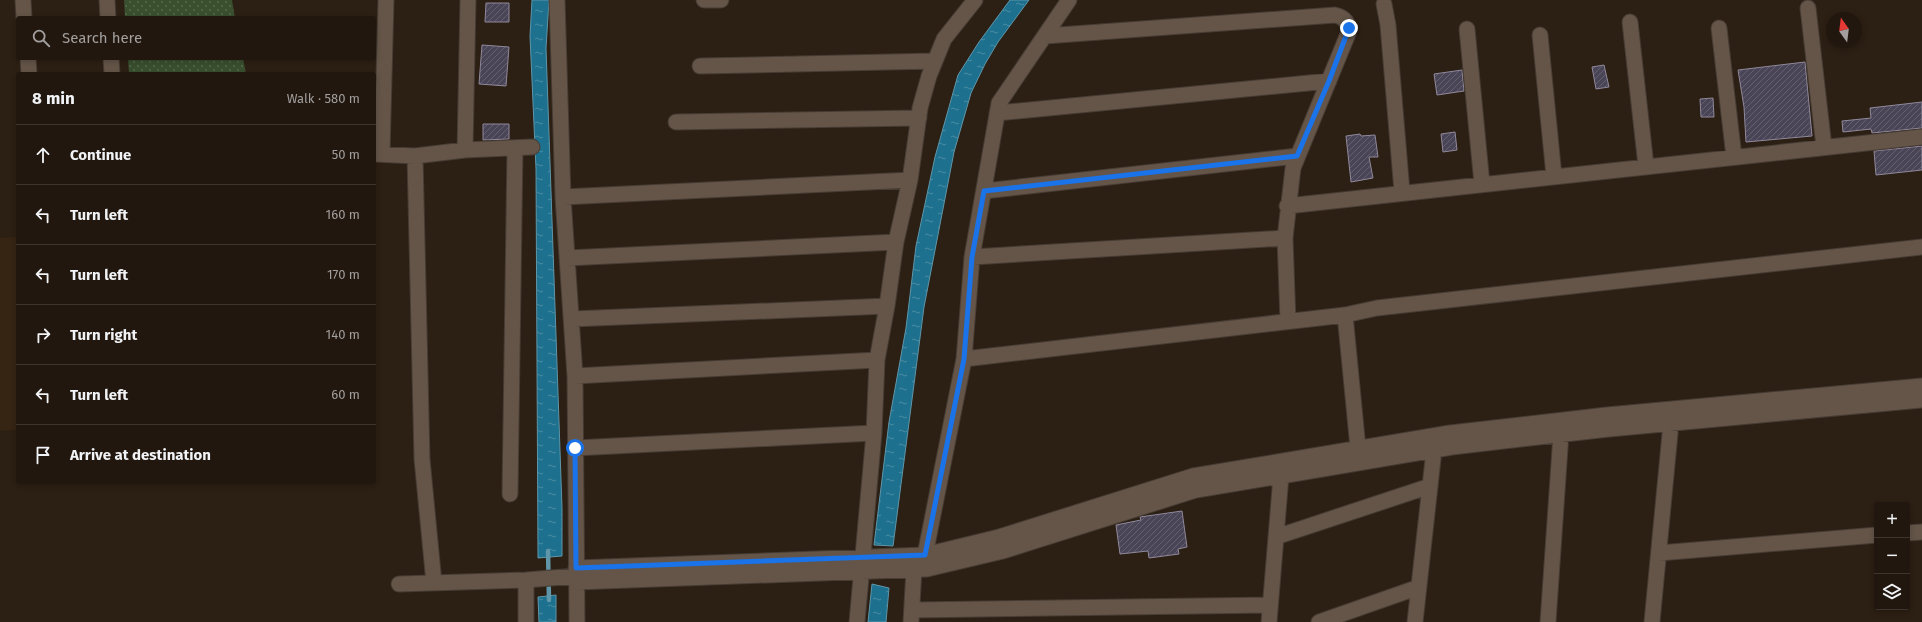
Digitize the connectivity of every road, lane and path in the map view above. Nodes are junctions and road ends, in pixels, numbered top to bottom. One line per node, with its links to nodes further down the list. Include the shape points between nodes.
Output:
1 (23, 0): 12 (street)
2 (107, 0): 13 (street)
3 (386, 0): 34 (street)
4 (468, 0): 33 (street)
5 (557, 0): 44 (street)
6 (704, 0): 7 (street)
7 (721, 0)
8 (975, 0): 21 (street, via 944,39)
9 (1070, 0): 18 (street)
10 (1384, 4): 43 (street)
11 (1808, 8): 31 (street)
12 (24, 16)
13 (108, 16)
14 (1630, 22): 38 (street)
15 (1719, 28): 37 (street)
16 (1467, 29): 41 (street)
17 (1540, 35): 39 (street)
18 (1045, 36): 25 (street, via 1342,16 1349,28); 26 (street, via 999,103)
19 (28, 60): 23 (street)
20 (111, 60): 24 (street)
21 (935, 61): 22 (street); 27 (street)
22 (700, 66)
23 (29, 72)
24 (112, 72)
25 (1329, 81): 26 (street); 36 (street)
26 (997, 113): 42 (street)
27 (919, 118): 28 (street); 40 (street)
28 (676, 122)
29 (1922, 137): 31 (street)
30 (532, 147): 32 (street)
31 (1824, 147): 37 (street)
32 (514, 148): 33 (street); 68 (street)
33 (465, 150): 35 (street)
34 (378, 154): 35 (street)
35 (415, 156): 79 (street, via 422,458)
36 (1297, 156): 42 (street); 45 (street)
37 (1734, 157): 38 (street)
38 (1646, 166): 39 (street)
39 (1554, 176): 41 (street)
40 (910, 180): 44 (street); 47 (street)
41 (1482, 184): 43 (street)
42 (984, 191): 49 (street)
43 (1402, 192): 45 (street)
44 (563, 197): 50 (street)
45 (1287, 206): 46 (street)
46 (1285, 238): 49 (street); 54 (street)
47 (896, 242): 50 (street); 51 (street)
48 (1922, 247): 52 (street, via 1377,308)
49 (972, 257): 55 (street)
50 (567, 258): 53 (street)
51 (887, 306): 53 (street); 56 (street)
52 (1345, 315): 54 (street); 64 (street)
53 (572, 319): 57 (street)
54 (1288, 321): 55 (street)
55 (964, 359): 74 (street)
56 (877, 360): 57 (street); 61 (street)
57 (575, 376): 63 (street)
58 (1922, 386): 64 (street, via 1607,415 1450,433)
59 (1922, 400): 60 (street)
60 (1671, 423): 62 (street); 73 (street)
61 (874, 433): 63 (street); 75 (street)
62 (1561, 434): 65 (street); 90 (street)
63 (575, 448): 77 (street)
64 (1358, 448): 74 (street, via 1193,476 999,537)
65 (1434, 450): 66 (street); 67 (street)
66 (1281, 476): 72 (street); 76 (street, via 1196,490 1003,551 927,569)
67 (1430, 486): 72 (street); 81 (street)
68 (510, 494)
69 (1922, 532): 70 (street)
70 (1910, 533)
71 (1874, 536): 73 (street)
72 (1276, 537): 82 (street)
73 (1659, 553): 91 (street)
74 (925, 555): 75 (street)
75 (863, 564): 76 (street); 77 (street); 86 (street)
76 (914, 569): 83 (street)
77 (576, 576): 78 (street); 85 (street)
78 (531, 580): 79 (street); 84 (street)
79 (434, 583): 80 (street)
80 (399, 584)
81 (1418, 587): 88 (street); 89 (street)
82 (1270, 604): 83 (street); 87 (street)
83 (912, 616)
84 (526, 622)
85 (577, 622)
86 (857, 622)
87 (1268, 622)
88 (1319, 622)
89 (1415, 622)
90 (1548, 622)
91 (1652, 622)

